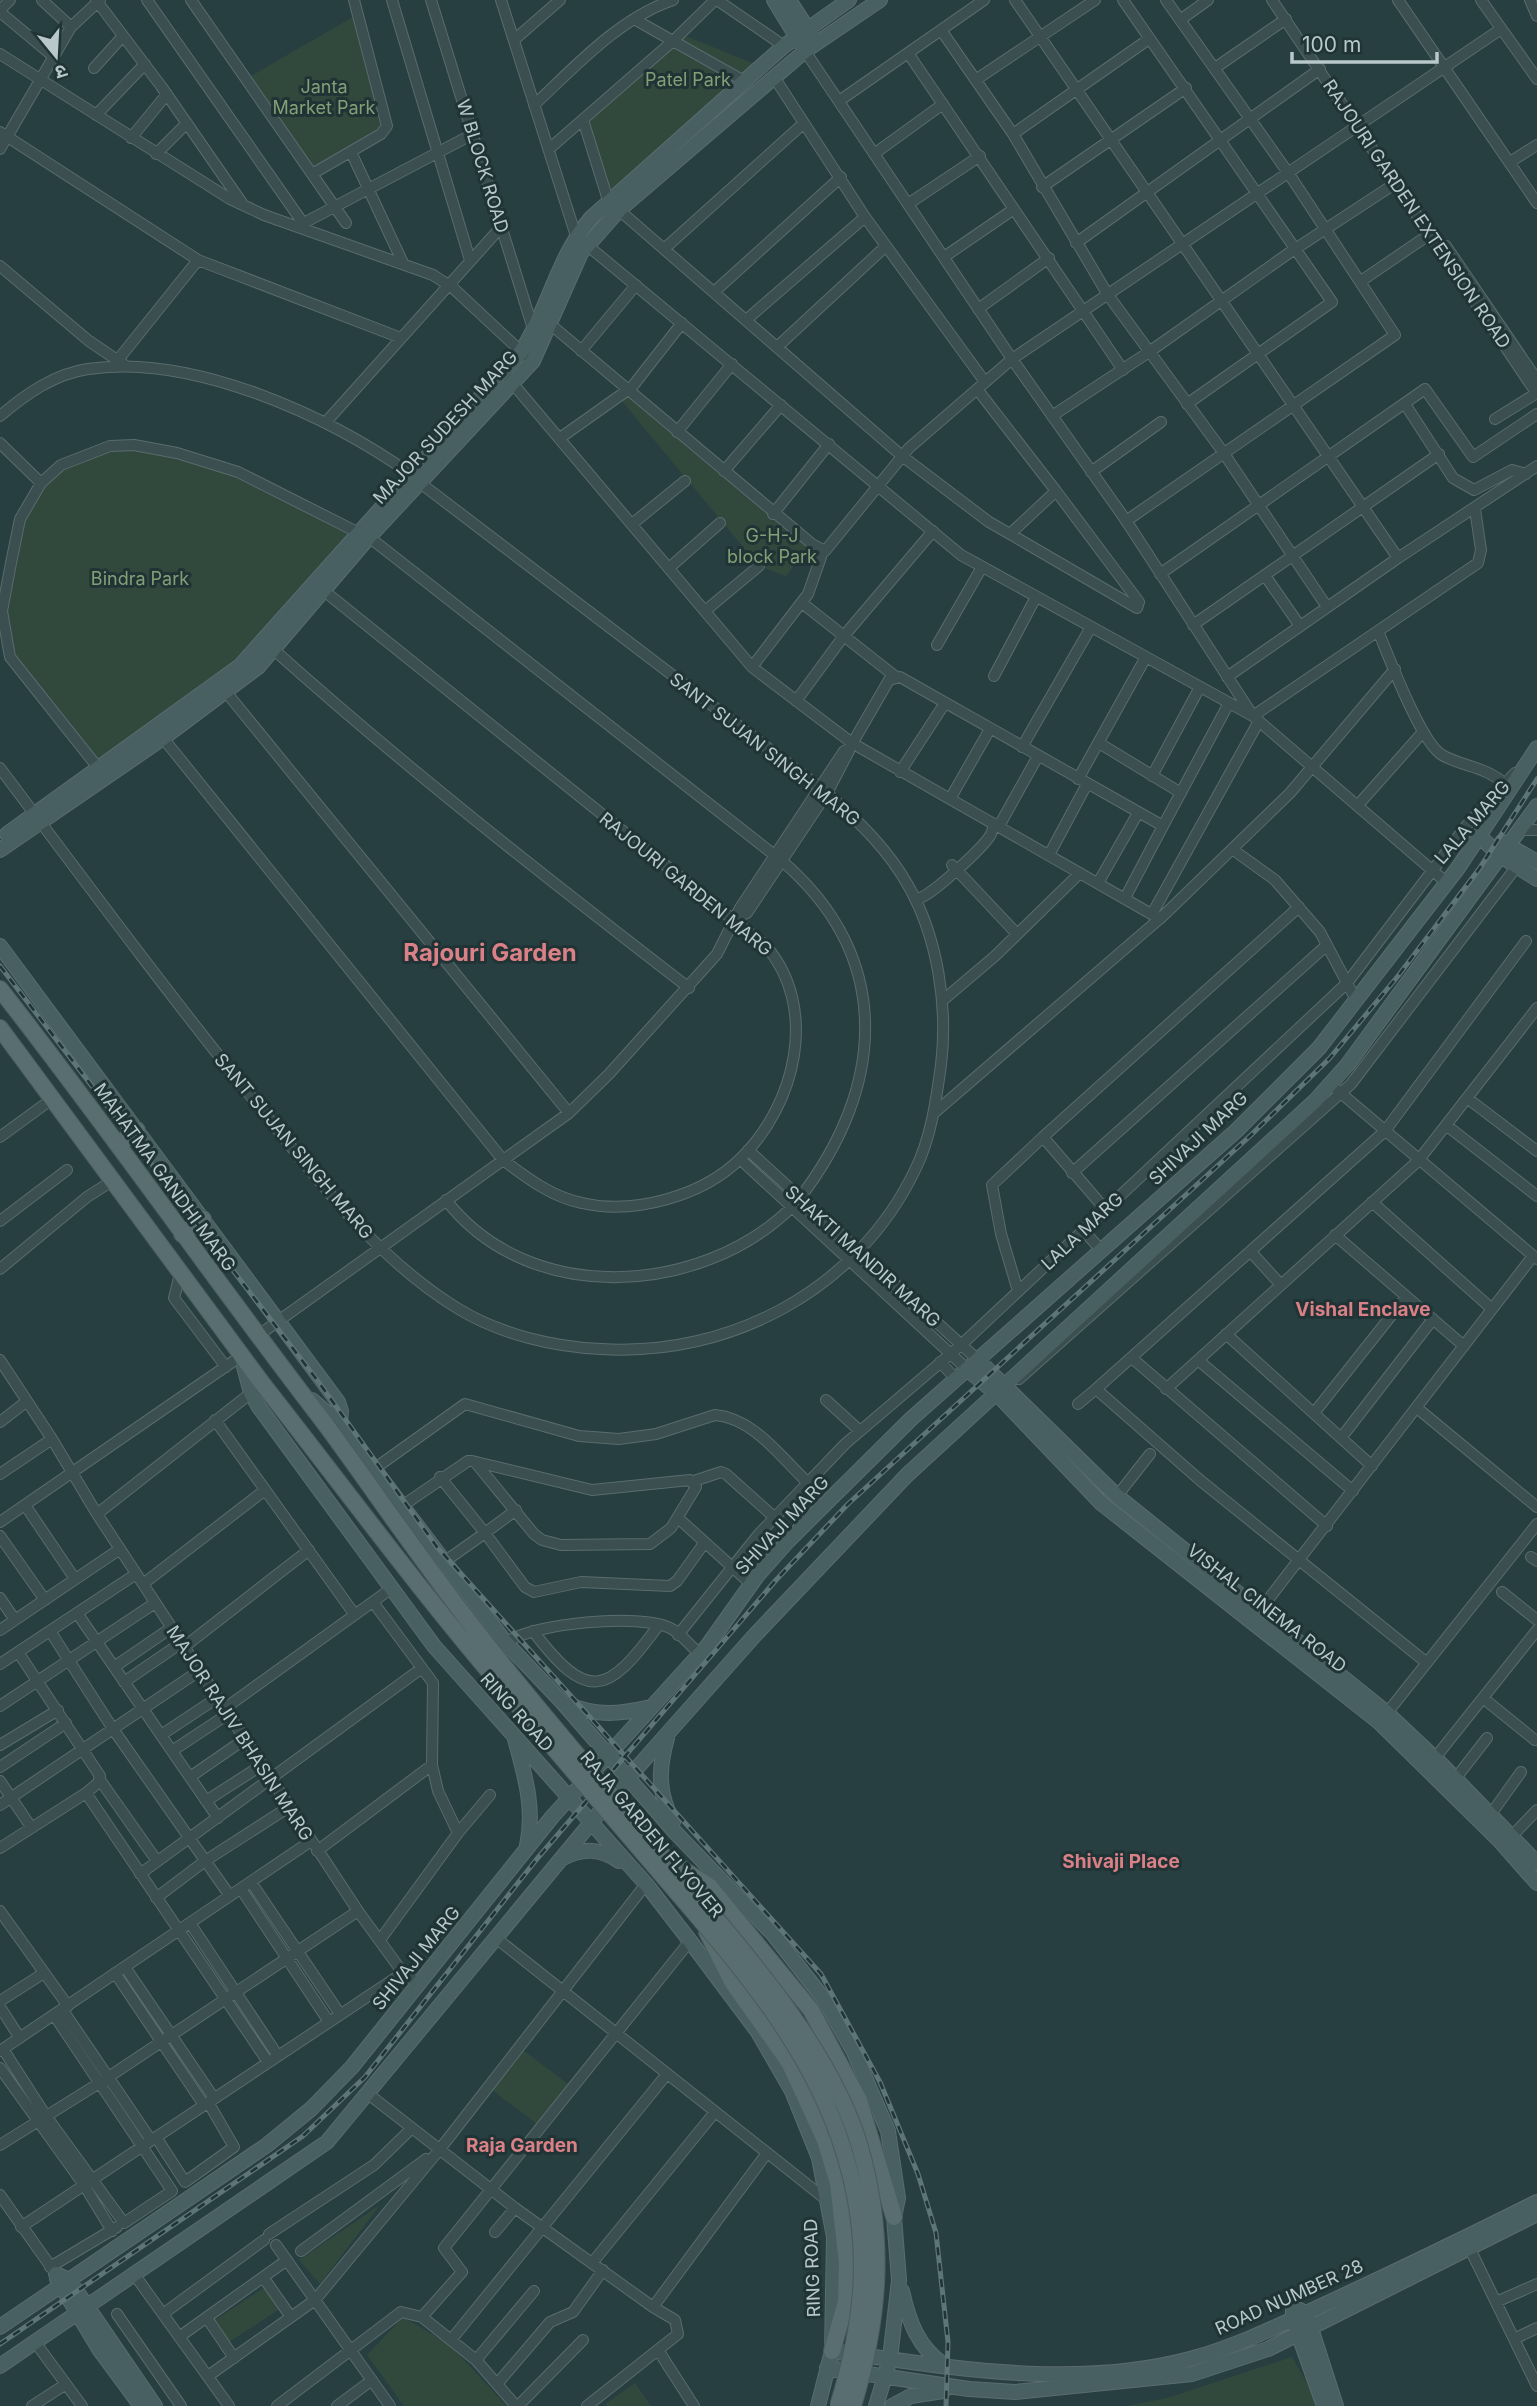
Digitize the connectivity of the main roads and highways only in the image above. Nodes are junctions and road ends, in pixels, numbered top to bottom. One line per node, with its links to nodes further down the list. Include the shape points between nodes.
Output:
1 (774, 0): 5 (main road)
2 (789, 0): 5 (main road)
3 (849, 0): 5 (main road, MAJOR SUDESH MARG)
4 (880, 0): 6 (main road, MAJOR SUDESH MARG)
5 (796, 37): 6 (main road); 7 (main road); 8 (main road, MAJOR SUDESH MARG)
6 (818, 43): 7 (main road, MAJOR SUDESH MARG)
7 (805, 51): 8 (main road, MAJOR SUDESH MARG)
8 (614, 205): 9 (main road, MAJOR SUDESH MARG)
9 (581, 240): 10 (main road, MAJOR SUDESH MARG); 10 (main road, MAJOR SUDESH MARG, via 533,361)
10 (508, 377): 11 (main road, MAJOR SUDESH MARG)
11 (364, 535): 12 (main road, MAJOR SUDESH MARG); 12 (main road, MAJOR SUDESH MARG, via 273,649)
12 (245, 671): 15 (main road, MAJOR SUDESH MARG, via 99,769); 15 (main road, MAJOR SUDESH MARG, via 226,692 163,738)
13 (1534, 753): 16 (main road, SHIVAJI MARG)
14 (1537, 806): 19 (main road)
15 (38, 818): 17 (main road, MAJOR SUDESH MARG); 18 (main road, MAJOR SUDESH MARG)
16 (1480, 836): 19 (main road); 29 (main road, SHIVAJI MARG, via 1319,1048 1236,1131)
17 (0, 839)
18 (0, 850)
19 (1505, 850): 20 (main road); 21 (main road, via 1517,866); 32 (main road, via 1348,1064 1335,1089)
20 (1537, 862)
21 (1537, 879)
22 (0, 946): 25 (main road)
23 (0, 989): 26 (main road, MAHATMA GANDHI MARG)
24 (0, 1028): 30 (main road, RAJA GARDEN FLYOVER, via 241,1356)
25 (137, 1130): 26 (main road); 27 (main road)
26 (118, 1145): 28 (main road, MAHATMA GANDHI MARG)
27 (203, 1219): 28 (main road); 33 (main road, via 341,1406)
28 (182, 1234): 31 (main road, MAHATMA GANDHI MARG)
29 (967, 1369): 32 (main road, VISHAL CINEMA ROAD); 38 (main road, SHIVAJI MARG, via 788,1541)
30 (256, 1388): 36 (main road, RING ROAD, via 392,1588); 53 (main road, RAJA GARDEN FLYOVER, bridge)
31 (297, 1388): 33 (main road, RAJA GARDEN FLYOVER)
32 (1002, 1390): 34 (main road, VISHAL CINEMA ROAD, via 1117,1496); 34 (main road, VISHAL CINEMA ROAD, via 1088,1491); 40 (main road, via 907,1475)
33 (333, 1424): 35 (main road, via 374,1469); 48 (main road, RAJA GARDEN FLYOVER, bridge, via 491,1650)
34 (1133, 1519): 42 (main road, VISHAL CINEMA ROAD, via 1383,1717)
35 (506, 1643): 36 (main road, via 509,1664 500,1679 478,1686); 37 (main road)
36 (463, 1680): 39 (main road, RING ROAD)
37 (562, 1702): 38 (main road, via 605,1715); 41 (main road)
38 (651, 1707): 41 (main road, SHIVAJI MARG)
39 (514, 1732): 44 (main road, RING ROAD); 47 (main road, via 531,1799)
40 (668, 1733): 43 (main road); 46 (main road, via 659,1784)
41 (607, 1755): 43 (main road); 44 (main road, SHIVAJI MARG)
42 (1438, 1767): 50 (main road, VISHAL CINEMA ROAD, via 1456,1778); 52 (main road, VISHAL CINEMA ROAD)
43 (628, 1778): 45 (main road); 46 (main road)
44 (569, 1796): 45 (main road, RING ROAD); 47 (main road, SHIVAJI MARG)
45 (590, 1823): 49 (main road); 51 (main road, RING ROAD)
46 (681, 1839): 56 (main road, via 773,1934 823,1998 854,2052 888,2131 898,2198)
47 (526, 1851): 57 (main road, SHIVAJI MARG, via 352,2067 311,2109 267,2145)
48 (665, 1858): 56 (main road, via 710,1887 811,2010 859,2100); 75 (main road, RAJA GARDEN FLYOVER, bridge, via 763,1974 801,2029 859,2146 872,2211 877,2305)
49 (561, 1859): 51 (main road, via 584,1850 607,1853); 59 (main road, via 327,2142)
50 (1537, 1863)
51 (630, 1867): 62 (main road, RING ROAD, via 758,2032 792,2091 819,2158 829,2202 834,2237)
52 (1537, 1883)
53 (702, 1922): 62 (main road, bridge, via 733,1983 809,2099 838,2183 844,2220 846,2302); 74 (main road, RAJA GARDEN FLYOVER, bridge, via 752,1981 796,2047 825,2102 844,2153 857,2209 862,2302 855,2349)
54 (1537, 2202): 60 (main road, ROAD NUMBER 28)
55 (1537, 2214): 60 (main road, ROAD NUMBER 28)
56 (894, 2217): 58 (main road)
57 (59, 2277): 59 (main road); 61 (main road, SHIVAJI MARG)
58 (899, 2280): 63 (main road); 66 (main road, via 916,2335)
59 (82, 2310): 64 (main road); 71 (main road); 72 (main road)
60 (1303, 2323): 67 (main road, ROAD NUMBER 28, via 1190,2359); 70 (main road, ROAD NUMBER 28, via 1268,2349 1192,2374); 78 (main road); 79 (main road)
61 (0, 2328)
62 (832, 2351): 63 (main road, ROAD NUMBER 28); 65 (main road, RING ROAD)
63 (890, 2359): 66 (main road, ROAD NUMBER 28); 68 (main road)
64 (0, 2365)
65 (827, 2368): 68 (main road); 73 (main road, RING ROAD)
66 (949, 2369): 67 (main road, ROAD NUMBER 28)
67 (1055, 2375): 70 (main road)
68 (884, 2376): 69 (main road); 76 (main road)
69 (969, 2389): 70 (main road, ROAD NUMBER 28); 77 (main road, via 921,2393)
70 (1054, 2390)
71 (141, 2406)
72 (155, 2406)
73 (818, 2406)
74 (838, 2406)
75 (853, 2406)
76 (876, 2406)
77 (892, 2406)
78 (1325, 2406)
79 (1336, 2406)

